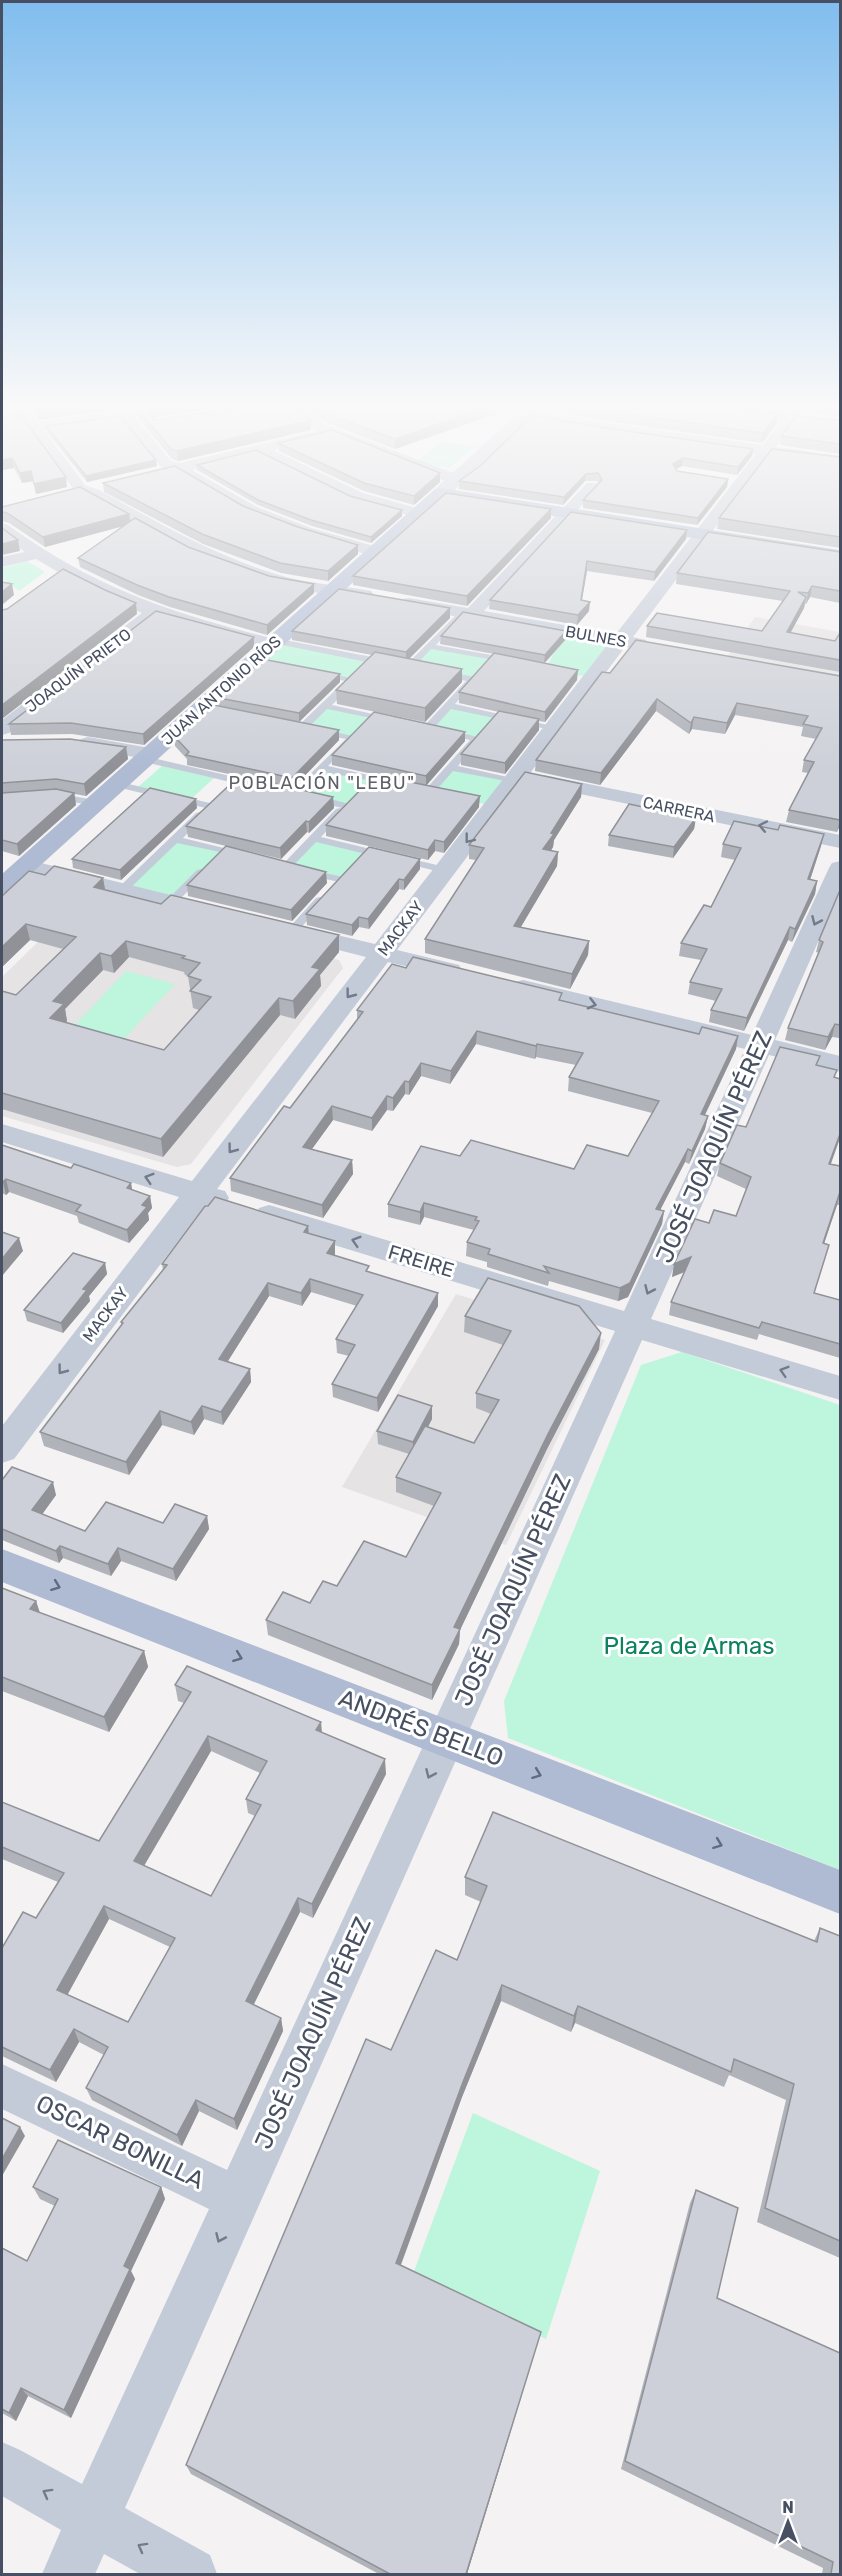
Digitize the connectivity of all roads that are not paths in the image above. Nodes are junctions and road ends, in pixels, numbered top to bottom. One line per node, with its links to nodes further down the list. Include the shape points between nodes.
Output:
1 (155, 527): 15 (street, BULNES, via 227,563 276,579)
2 (295, 527): 9 (street)
3 (402, 527): 9 (main road, JUAN ANTONIO RÍOS)
4 (553, 527): 17 (street)
5 (659, 527): 8 (main road)
6 (708, 527): 8 (street, MACKAY)
7 (2, 528): 10 (street)
8 (703, 534): 11 (main road); 18 (street, MACKAY)
9 (375, 552): 15 (main road, JUAN ANTONIO RÍOS)
10 (37, 554): 12 (street); 13 (street)
11 (840, 556)
12 (2, 562)
13 (64, 570): 14 (street); 16 (street)
14 (46, 583)
15 (333, 589): 17 (street, BULNES); 21 (main road, JUAN ANTONIO RÍOS)
16 (154, 612): 21 (street); 39 (street, JOAQUÍN PRIETO)
17 (467, 613): 18 (street, BULNES); 19 (lane)
18 (622, 641): 20 (street, BULNES); 38 (street, MACKAY, via 589,677)
19 (429, 646): 23 (lane); 25 (lane)
20 (656, 647)
21 (267, 652): 26 (lane); 41 (main road, JUAN ANTONIO RÍOS, via 207,709)
22 (513, 662): 25 (lane)
23 (409, 667): 24 (lane); 26 (lane)
24 (420, 669)
25 (482, 669): 28 (lane); 29 (lane)
26 (362, 670): 27 (lane); 30 (lane)
27 (308, 671)
28 (430, 671)
29 (448, 705): 34 (lane); 37 (lane)
30 (324, 706): 35 (lane); 36 (lane)
31 (394, 721): 35 (lane)
32 (416, 725): 37 (lane)
33 (291, 726): 36 (lane)
34 (486, 726): 37 (lane); 38 (lane); 43 (lane)
35 (361, 727): 36 (lane); 42 (lane)
36 (302, 728)
37 (428, 728)
38 (556, 728): 44 (street, MACKAY)
39 (2, 729)
40 (72, 742): 41 (street, via 112,746)
41 (147, 756): 45 (lane); 46 (main road, JUAN ANTONIO RÍOS)
42 (321, 768): 48 (lane, via 369,782); 53 (lane, via 291,793 349,802)
43 (450, 768): 44 (lane); 49 (lane, via 434,793)
44 (515, 779): 55 (street, CARRERA, one-way to 44); 60 (street, MACKAY, one-way to 60, via 489,805)
45 (237, 780): 47 (lane); 51 (lane)
46 (116, 784): 51 (lane); 52 (main road, JUAN ANTONIO RÍOS)
47 (266, 787)
48 (406, 787)
49 (417, 789)
50 (45, 796): 52 (lane)
51 (216, 800): 54 (lane)
52 (95, 803): 58 (main road, JUAN ANTONIO RÍOS)
53 (314, 838): 60 (lane, via 363,854); 65 (lane, via 281,865 343,876)
54 (175, 839): 56 (lane); 62 (lane)
55 (840, 842)
56 (215, 858): 57 (lane); 63 (lane)
57 (254, 859)
58 (25, 866): 61 (main road, JUAN ANTONIO RÍOS); 62 (street)
59 (840, 868): 67 (street, JOSÉ JOAQUÍN PÉREZ, one-way to 67)
60 (445, 870): 66 (street, MACKAY)
61 (2, 887)
62 (122, 890): 63 (street)
63 (171, 902): 64 (street)
64 (226, 915)
65 (281, 928): 66 (street)
66 (382, 953): 67 (street, one-way to 67); 70 (street, MACKAY, one-way to 70)
67 (760, 1045): 68 (street); 71 (street, JOSÉ JOAQUÍN PÉREZ, one-way to 71)
68 (840, 1064)
69 (2, 1133): 70 (street, FREIRE, one-way to 69)
70 (198, 1193): 71 (street, FREIRE, one-way to 70); 73 (street, MACKAY, one-way to 73)
71 (633, 1326): 72 (street, FREIRE, one-way to 71); 75 (street, JOSÉ JOAQUÍN PÉREZ)
72 (840, 1388)
73 (2, 1450)
74 (2, 1565): 75 (main road, ANDRÉS BELLO, one-way to 75)
75 (446, 1738): 76 (main road, ANDRÉS BELLO, one-way to 76); 78 (street, JOSÉ JOAQUÍN PÉREZ, one-way to 78)
76 (840, 1892)
77 (2, 2086): 78 (street, OSCAR BONILLA)
78 (238, 2199): 80 (street, JOSÉ JOAQUÍN PÉREZ, one-way to 80)
79 (2, 2468): 80 (street, one-way to 79)
80 (92, 2519): 81 (street, JOSÉ JOAQUÍN PÉREZ); 82 (street, one-way to 80)
81 (68, 2574)
82 (191, 2574)

